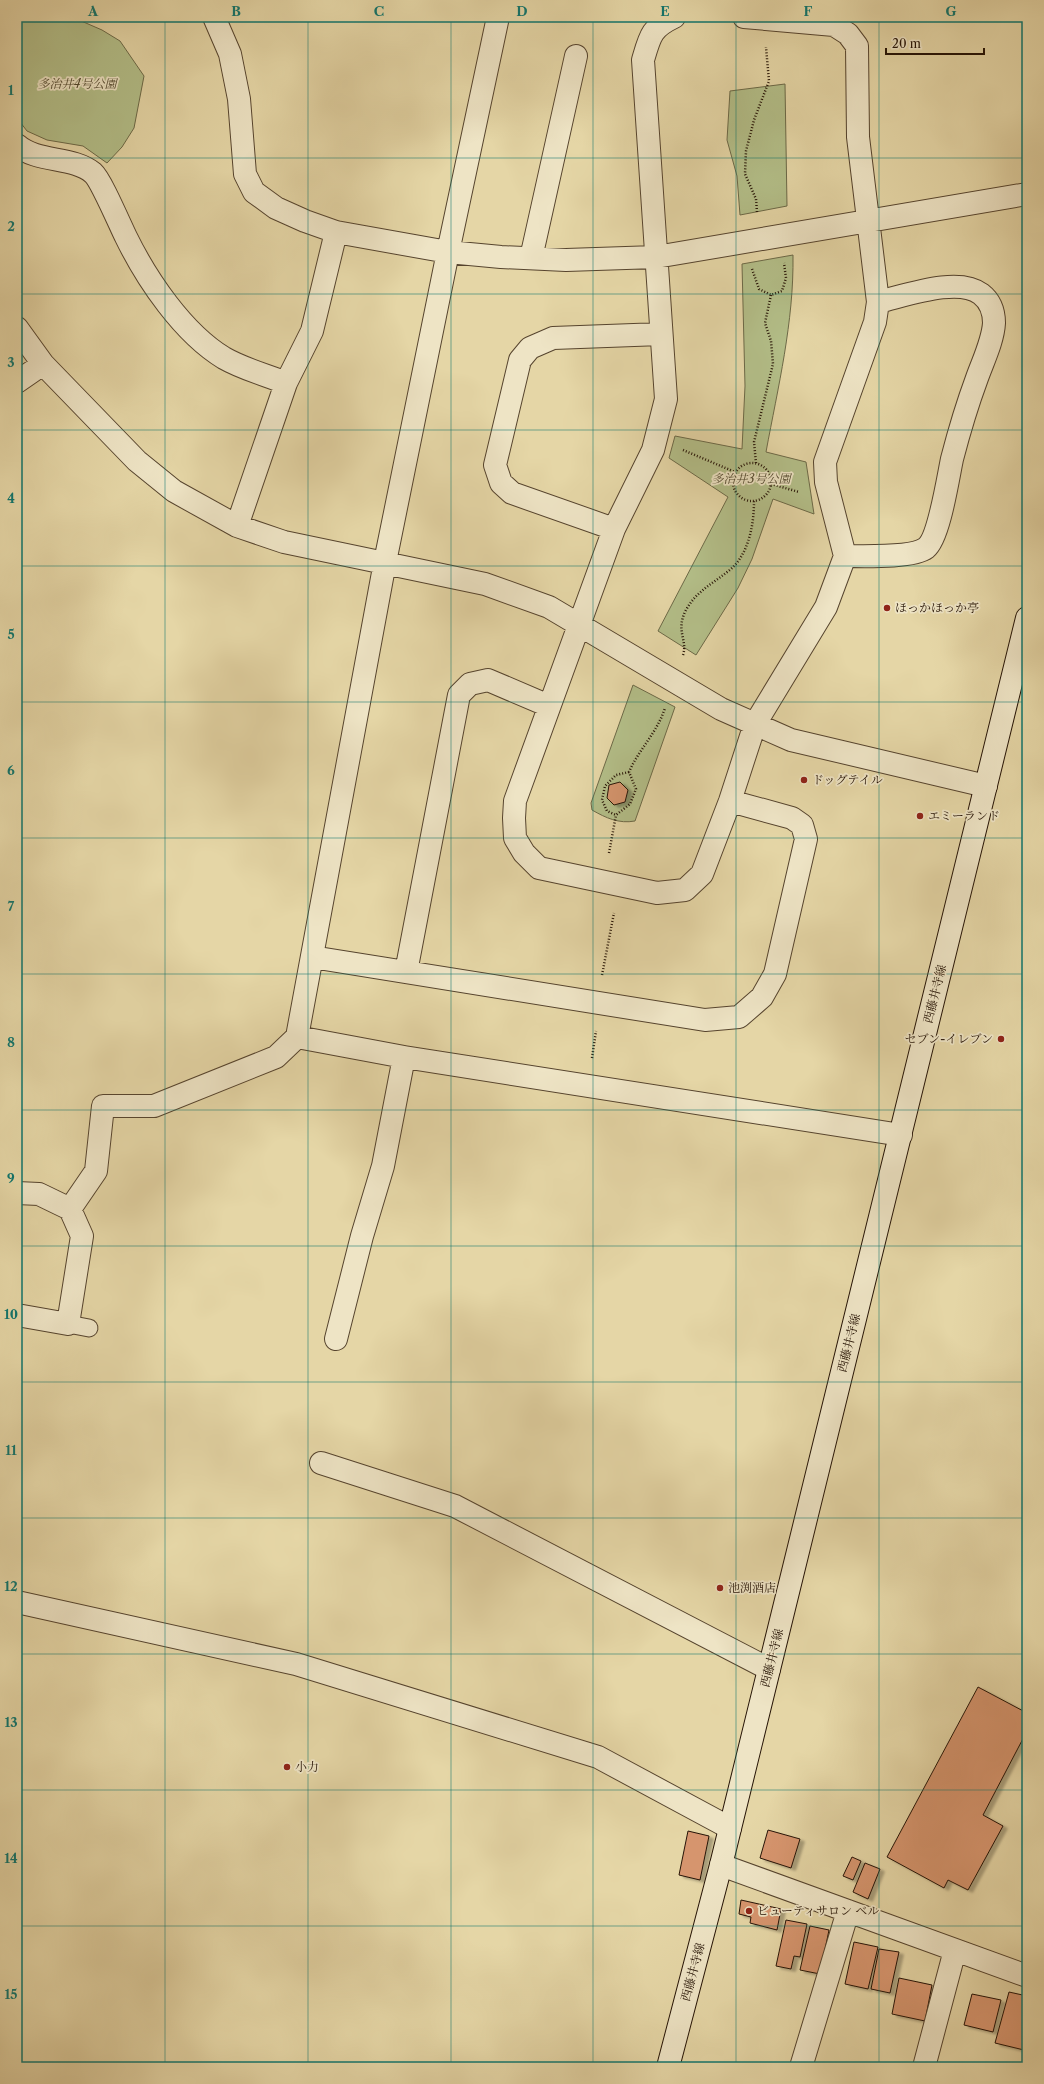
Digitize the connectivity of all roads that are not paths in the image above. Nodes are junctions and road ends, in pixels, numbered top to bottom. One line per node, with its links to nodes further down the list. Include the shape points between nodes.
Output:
1 (214, 17): 9 (street, via 230,54 239,99 245,174 254,192 276,208)
2 (498, 17): 10 (street)
3 (674, 17): 11 (street, via 660,24 650,37 643,60)
4 (754, 18): 8 (street, via 834,25 848,34 857,46 858,137)
5 (576, 56): 12 (street)
6 (17, 145): 18 (street, via 24,152 70,162 93,173 154,287 183,322 209,348 226,359)
7 (1027, 194): 8 (street)
8 (868, 220): 11 (street); 13 (street)
9 (336, 232): 10 (street); 18 (street, via 312,330)
10 (448, 252): 12 (street); 22 (street)
11 (656, 257): 12 (street, via 566,260); 15 (street)
12 (531, 258)
13 (878, 302): 21 (street, via 875,322 825,462 826,482); 21 (street, via 951,285 967,287 981,294 992,308 994,323 954,452 935,534 926,548 915,554)
14 (17, 328): 16 (street)
15 (661, 334): 20 (street, via 666,399 657,438); 20 (street, via 553,338 530,348 520,360 495,465 501,482 512,493)
16 (43, 364): 17 (street); 19 (street, via 137,461 174,491)
17 (17, 382)
18 (286, 383): 19 (street)
19 (237, 526): 22 (street, via 284,542)
20 (614, 529): 24 (street)
21 (845, 556): 26 (street, via 826,607)
22 (385, 562): 24 (street, via 485,584 549,607); 29 (street)
23 (1027, 618): 27 (street, 西藤井寺線)
24 (578, 624): 25 (street); 26 (street, via 721,709)
25 (549, 706): 28 (street, via 515,801 515,838 524,853 539,868 657,893 685,890 702,874); 30 (street, via 488,680 470,684 460,694)
26 (755, 724): 27 (street, via 791,740); 28 (street)
27 (986, 786): 33 (street, 西藤井寺線)
28 (730, 801): 30 (street, via 792,818 802,824 806,840 775,974 762,997 739,1017 705,1020)
29 (312, 956): 30 (street); 31 (street)
30 (406, 972)
31 (297, 1037): 32 (street); 35 (street, via 276,1057 154,1106 103,1106 96,1171)
32 (404, 1056): 33 (street); 37 (street, via 383,1166)
33 (900, 1135): 40 (street, 西藤井寺線)
34 (17, 1193): 35 (street, via 39,1194)
35 (70, 1209): 36 (street, via 82,1236 79,1326)
36 (17, 1315)
37 (336, 1339)
38 (321, 1464): 40 (street, via 455,1506)
39 (18, 1605): 41 (street, via 296,1664 598,1756)
40 (769, 1670): 41 (street, 西藤井寺線)
41 (730, 1828): 42 (street, 西藤井寺線)
42 (721, 1865): 43 (street); 46 (street, 西藤井寺線)
43 (848, 1911): 44 (street); 47 (street)
44 (955, 1950): 45 (street); 48 (street)
45 (1027, 1976)
46 (668, 2067)
47 (801, 2067)
48 (924, 2067)

